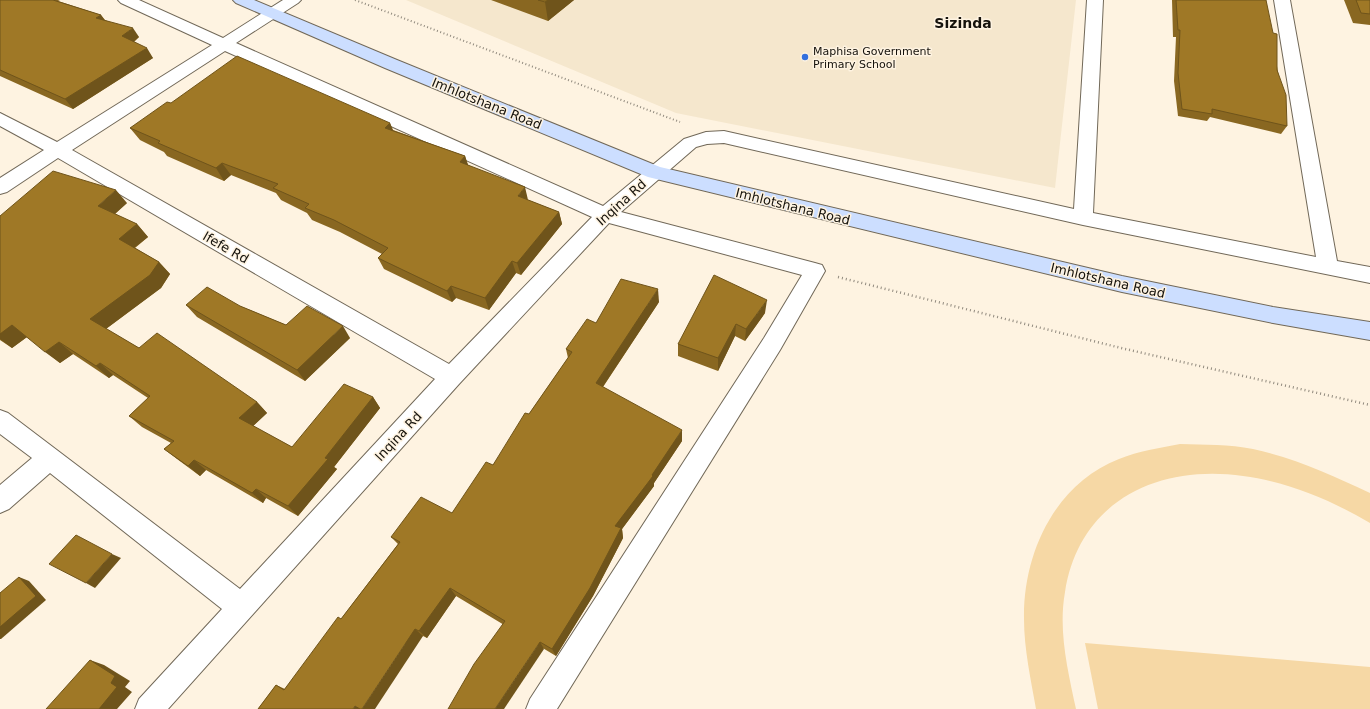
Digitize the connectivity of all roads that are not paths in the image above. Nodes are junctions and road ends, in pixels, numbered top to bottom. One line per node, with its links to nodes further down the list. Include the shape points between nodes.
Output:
1 (126, 0): 7 (street)
2 (241, 0): 6 (street, Imhlotshana Road)
3 (294, 0): 6 (street)
4 (1095, 0): 13 (street)
5 (1282, 0): 14 (street)
6 (273, 14): 7 (street); 10 (street, Imhlotshana Road)
7 (225, 44): 9 (street); 12 (street)
8 (0, 118): 9 (street, Ifefe Rd)
9 (58, 150): 11 (street); 17 (street, Ifefe Rd)
10 (655, 172): 12 (street, Inqina Rd); 13 (street, Inqina Rd, via 690,143 706,138 724,137); 16 (street, Imhlotshana Road, via 1122,284 1273,315)
11 (0, 188)
12 (605, 215): 17 (street, Inqina Rd); 23 (street, via 815,271 772,344)
13 (1083, 218): 14 (street, Inqina Rd)
14 (1328, 267): 15 (street, Inqina Rd)
15 (1370, 276)
16 (1370, 331)
17 (451, 377): 21 (street, Inqina Rd)
18 (0, 420): 19 (street)
19 (50, 458): 20 (street); 21 (street)
20 (0, 501)
21 (241, 606): 22 (street, Inqina Rd)
22 (148, 709)
23 (540, 709)

